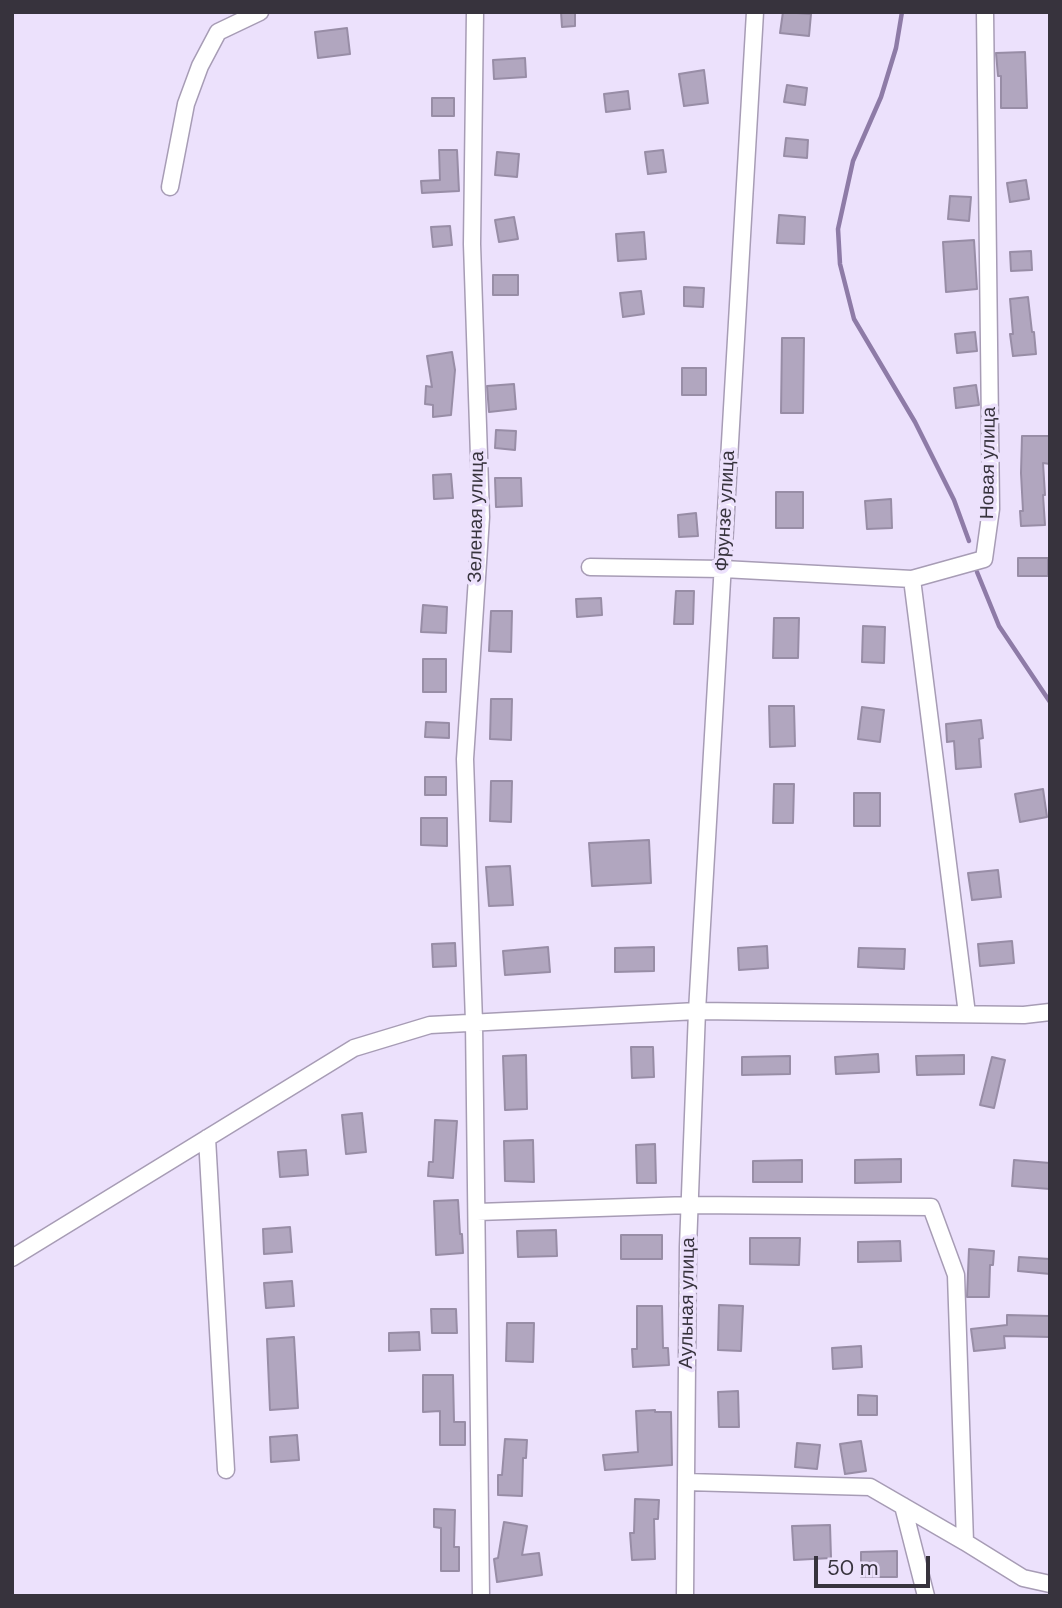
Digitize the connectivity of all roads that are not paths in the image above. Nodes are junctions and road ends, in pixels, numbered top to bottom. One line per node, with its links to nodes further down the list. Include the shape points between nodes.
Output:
1 (260, 12): 5 (street, via 218,32 200,66 186,104)
2 (475, 12): 12 (street, Зеленая улица, via 472,244 481,517 465,759)
3 (755, 12): 7 (street, Фрунзе улица)
4 (985, 12): 8 (street, Новая улица, via 991,509 984,559)
5 (170, 187)
6 (590, 567): 7 (street, Новая улица)
7 (723, 569): 8 (street, Новая улица); 9 (street, Фрунзе улица)
8 (912, 579): 11 (street)
9 (696, 1011): 11 (street); 12 (street); 14 (street, Аульная улица)
10 (1050, 1012): 11 (street)
11 (967, 1014)
12 (474, 1022): 13 (street, via 430,1025 354,1048); 15 (street, Зеленая улица)
13 (207, 1138): 16 (street); 17 (street)
14 (690, 1205): 15 (street); 18 (street, Аульная улица); 20 (street, via 931,1207 956,1275)
15 (477, 1212): 22 (street, Зеленая улица)
16 (12, 1258)
17 (226, 1470)
18 (686, 1482): 19 (street, via 870,1487); 23 (street, Аульная улица)
19 (904, 1506): 20 (street); 24 (street)
20 (965, 1542): 21 (street, via 1023,1578)
21 (1050, 1584)
22 (481, 1596)
23 (685, 1596)
24 (926, 1596)

